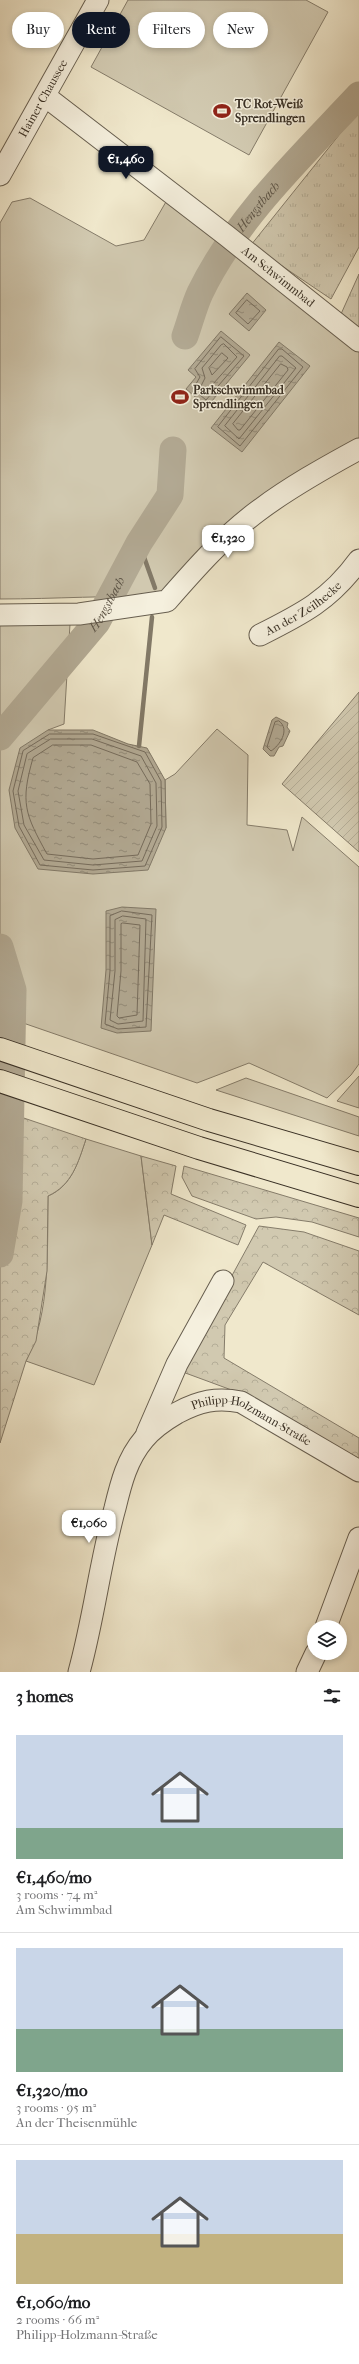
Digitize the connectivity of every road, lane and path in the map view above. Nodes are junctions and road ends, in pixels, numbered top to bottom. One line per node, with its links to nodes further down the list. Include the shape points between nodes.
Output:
1 (98, 0): 2 (street, Hainer Chaussee)
2 (45, 96): 3 (street, Hainer Chaussee); 4 (street, Am Schwimmbad)
3 (0, 175)
4 (359, 341)
5 (359, 449): 7 (street, via 294,486 257,512 201,562 167,601 79,614)
6 (359, 560): 8 (street, An der Zeilhecke, via 343,579 305,613)
7 (0, 615)
8 (260, 635)
9 (0, 1049): 11 (highway, via 209,1120)
10 (0, 1081): 12 (highway, via 200,1148)
11 (359, 1164)
12 (359, 1196)
13 (223, 1281): 14 (street, Philipp-Holzmann-Straße, via 177,1364)
14 (145, 1437): 15 (street, Philipp-Holzmann-Straße, via 160,1424 191,1406 212,1400 231,1400 252,1408); 19 (street, Philipp-Holzmann-Straße, via 128,1463 120,1488 107,1537)
15 (359, 1471)
16 (359, 1538): 17 (street)
17 (329, 1620)
18 (313, 1660): 20 (street)
19 (79, 1672)
20 (307, 1672)

